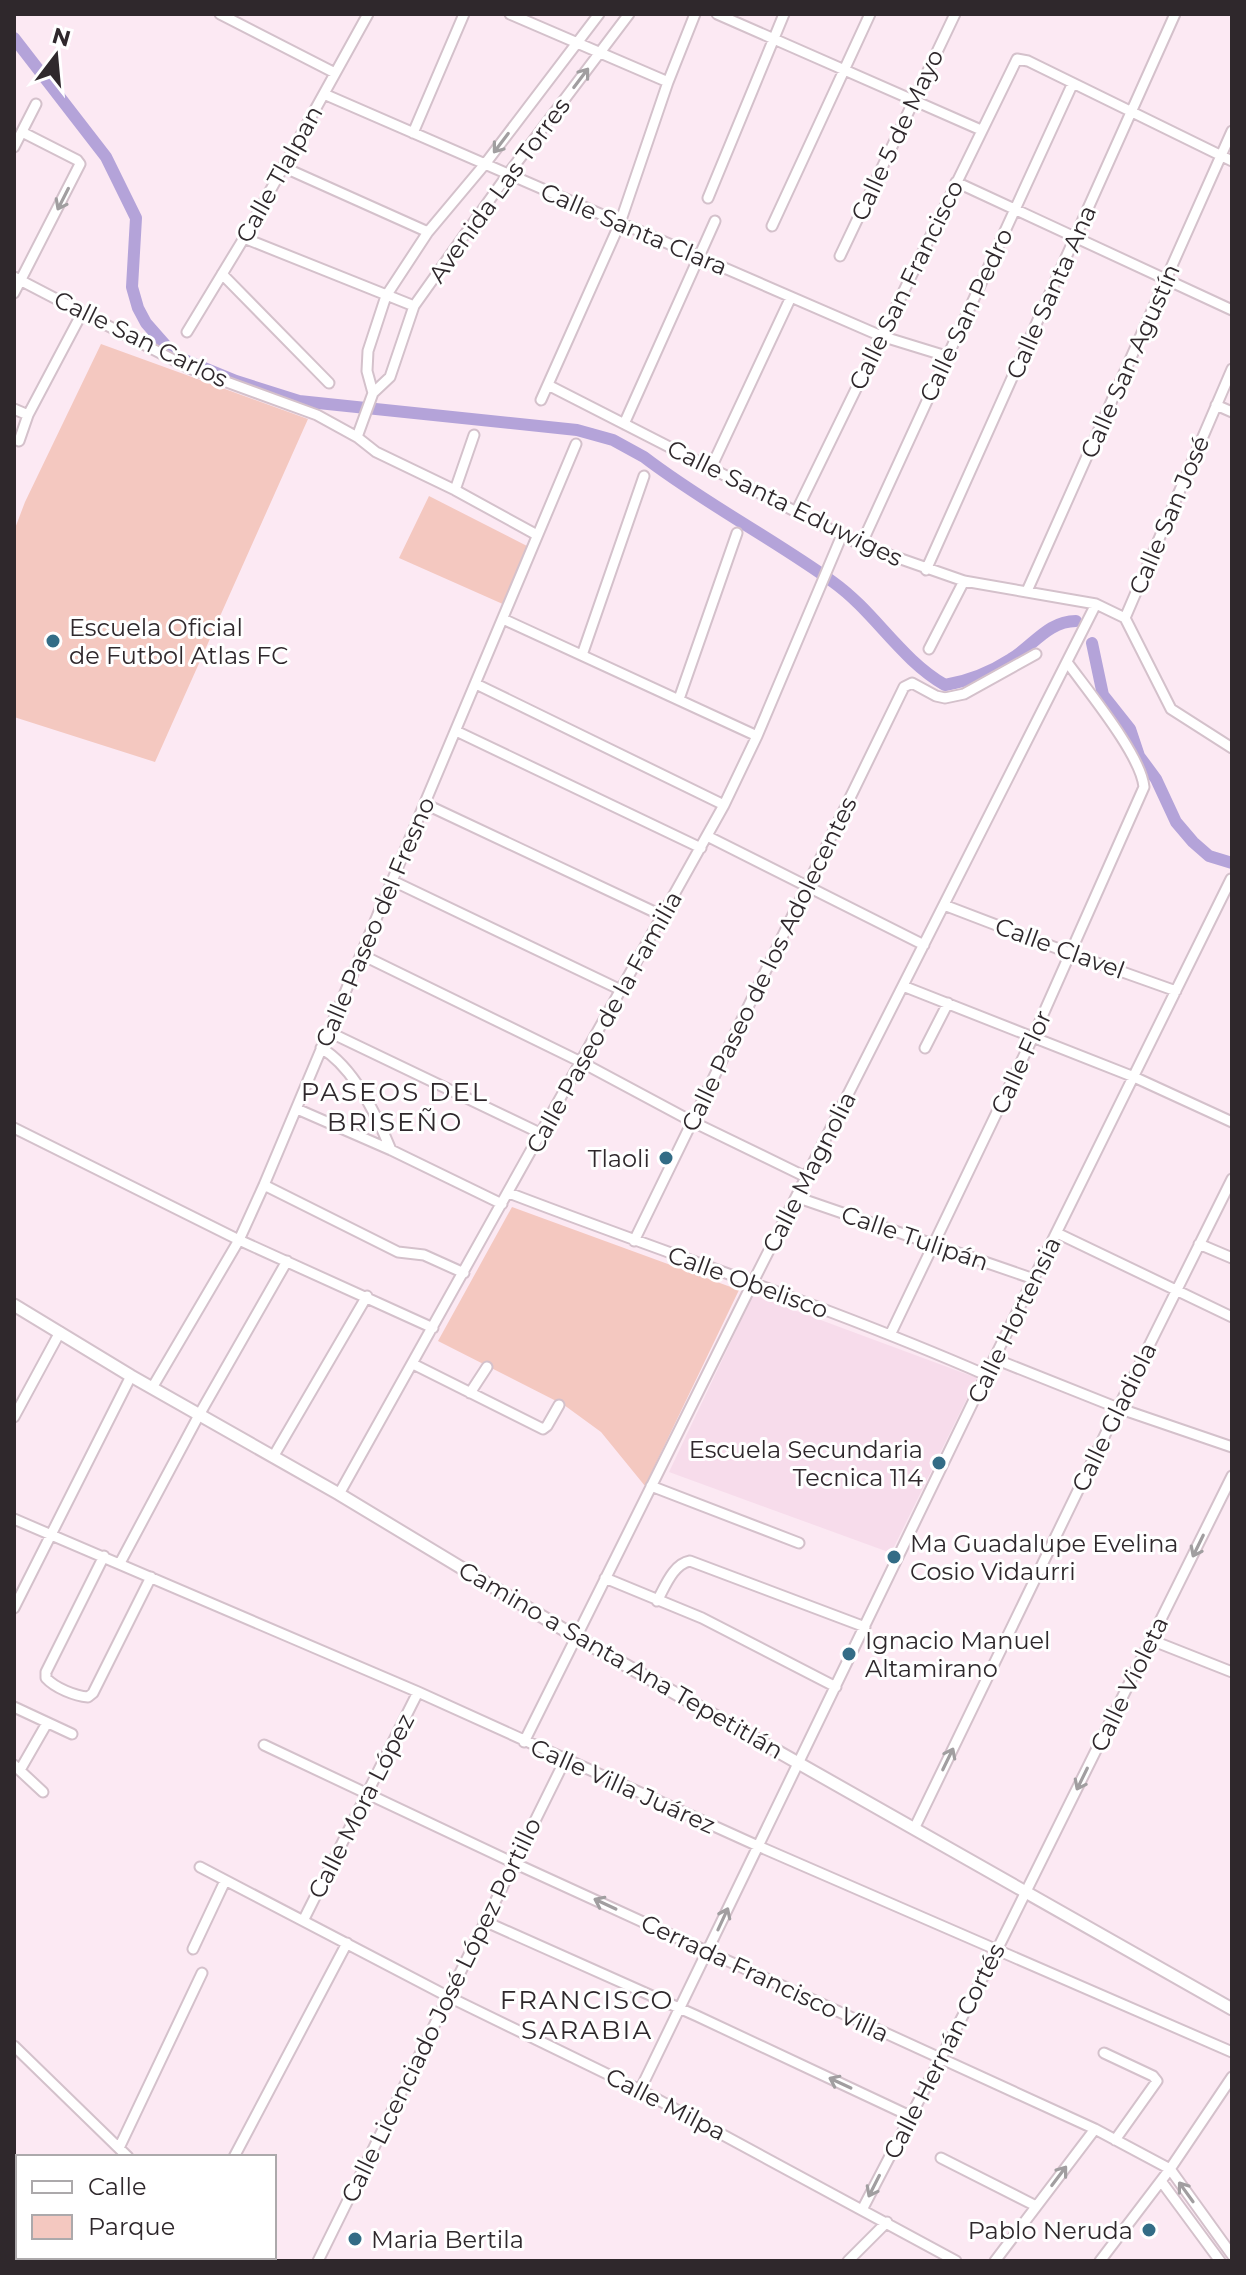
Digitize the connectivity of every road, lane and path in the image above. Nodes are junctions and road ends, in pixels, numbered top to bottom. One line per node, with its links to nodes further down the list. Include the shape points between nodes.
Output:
1 (220, 14): 17 (street)
2 (368, 14): 17 (street, Calle Tlalpan)
3 (464, 14): 27 (street)
4 (510, 14): 14 (street)
5 (599, 14): 14 (street, Avenida Las Torres)
6 (629, 14): 15 (street, Avenida Las Torres)
7 (695, 14): 18 (street)
8 (717, 14): 13 (street)
9 (784, 14): 13 (street)
10 (870, 14): 16 (street)
11 (955, 14): 21 (street, Calle 5 de Mayo)
12 (1175, 14): 23 (street, Calle Santa Ana)
13 (773, 39): 16 (street); 35 (street)
14 (577, 43): 15 (street); 31 (street, Avenida Las Torres, one-way to 31)
15 (600, 53): 18 (street); 33 (street, Avenida Las Torres, one-way to 15)
16 (844, 70): 21 (street); 39 (street)
17 (335, 73): 20 (street, Calle Tlalpan)
18 (668, 82): 38 (street)
19 (1072, 85): 23 (street); 24 (street, Calle San Francisco, via 1017,59); 36 (street, Calle San Pedro)
20 (324, 94): 27 (street, Calle Santa Clara); 32 (street, Calle Tlalpan)
21 (914, 100): 24 (street); 43 (street, Calle 5 de Mayo)
22 (36, 104): 26 (street)
23 (1131, 112): 29 (street); 41 (street, Calle Santa Ana)
24 (981, 130): 34 (street, Calle San Francisco)
25 (1232, 131): 29 (street, Calle San Agustín)
26 (22, 132): 28 (street); 46 (street, one-way to 46, via 80,164)
27 (413, 133): 31 (street, Calle Santa Clara)
28 (14, 147)
29 (1221, 155): 30 (street); 47 (street, Calle San Agustín)
30 (1232, 161)
31 (485, 164): 33 (street, Calle Santa Clara); 40 (street, Avenida Las Torres)
32 (283, 167): 40 (street); 42 (street, Calle Tlalpan)
33 (508, 174): 38 (street, Calle Santa Clara); 51 (street, Avenida Las Torres)
34 (956, 182): 36 (street); 55 (street, Calle San Francisco)
35 (708, 198)
36 (1015, 209): 41 (street); 56 (street, Calle San Pedro)
37 (715, 221): 44 (street)
38 (620, 223): 44 (street, Calle Santa Clara); 61 (street)
39 (772, 226)
40 (428, 232): 49 (street, Avenida Las Torres)
41 (1076, 237): 47 (street); 81 (street, Calle Santa Ana)
42 (244, 238): 45 (street, Calle Tlalpan); 49 (street)
43 (840, 256)
44 (699, 257): 50 (street, Calle Santa Clara); 68 (street)
45 (222, 274): 54 (street, Calle Tlalpan); 60 (street)
46 (18, 278): 48 (street); 53 (street, Calle San Carlos)
47 (1166, 280): 52 (street); 83 (street, Calle San Agustín)
48 (14, 293)
49 (386, 296): 51 (street); 58 (street, Avenida Las Torres)
50 (791, 297): 55 (street, Calle Santa Clara); 73 (street)
51 (414, 306): 59 (street, Avenida Las Torres)
52 (1232, 310)
53 (82, 313): 67 (street); 70 (street, Calle San Carlos, via 191,369 317,415)
54 (187, 332)
55 (881, 336): 56 (street, Calle Santa Clara); 76 (street, Calle San Francisco)
56 (946, 356): 80 (street, Calle San Pedro)
57 (1232, 369): 64 (street, Calle San José)
58 (367, 371): 59 (street); 62 (street, Avenida Las Torres)
59 (390, 377): 62 (street, Avenida Las Torres)
60 (329, 383)
61 (548, 385): 63 (street); 68 (street, Calle Santa Eduwiges)
62 (371, 398): 70 (street, Avenida Las Torres)
63 (541, 400)
64 (1216, 405): 66 (street); 85 (street, Calle San José)
65 (14, 409): 67 (street)
66 (1232, 412)
67 (28, 415): 71 (street)
68 (624, 424): 73 (street, Calle Santa Eduwiges)
69 (474, 435): 75 (street)
70 (357, 437): 75 (street, Calle San Carlos, via 376,452)
71 (19, 441)
72 (576, 444): 78 (street, Calle Paseo del Fresno)
73 (710, 470): 76 (street, Calle Santa Eduwiges)
74 (644, 476): 89 (street)
75 (455, 490): 78 (street, Calle San Carlos)
76 (796, 512): 79 (street, Calle Santa Eduwiges)
77 (737, 533): 92 (street)
78 (537, 535): 86 (street, Calle Paseo del Fresno)
79 (842, 535): 80 (street, Calle Santa Eduwiges); 94 (street, Calle Paseo de la Familia)
80 (861, 545): 81 (street, Calle Santa Eduwiges)
81 (926, 570): 82 (street, Calle Santa Eduwiges)
82 (964, 581): 83 (street, Calle Santa Eduwiges); 87 (street)
83 (1027, 591): 84 (street, Calle Santa Eduwiges)
84 (1096, 604): 85 (street, Calle Santa Eduwiges); 90 (street, Calle Magnolia)
85 (1125, 618): 95 (street, via 1171,709)
86 (503, 619): 89 (street); 91 (street, Calle Paseo del Fresno)
87 (929, 649)
88 (1036, 654): 102 (street, Calle Paseo de los Adolecentes, via 964,694 945,698 912,683 904,687)
89 (582, 655): 92 (street)
90 (1067, 662): 105 (street, Calle Magnolia); 108 (street, Calle Flor, via 1121,737 1144,787)
91 (476, 684): 93 (street, Calle Paseo del Fresno); 97 (street)
92 (679, 699): 94 (street)
93 (456, 731): 96 (street, Calle Paseo del Fresno); 99 (street)
94 (757, 736): 97 (street, Calle Paseo de la Familia)
95 (1232, 748)
96 (425, 804): 101 (street, Calle Paseo del Fresno); 106 (street)
97 (724, 805): 98 (street, Calle Paseo de la Familia)
98 (707, 836): 99 (street, Calle Paseo de la Familia); 102 (street)
99 (701, 848): 106 (street, Calle Paseo de la Familia)
100 (1231, 879): 103 (street, Calle Hortensia)
101 (393, 881): 109 (street, Calle Paseo del Fresno); 111 (street)
102 (808, 887): 107 (street); 121 (street, Calle Paseo de los Adolecentes)
103 (1222, 897): 104 (street); 112 (street, Calle Hortensia)
104 (1232, 903)
105 (944, 905): 107 (street, Calle Magnolia); 108 (street, Calle Clavel)
106 (663, 916): 111 (street, Calle Paseo de la Familia)
107 (924, 945): 110 (street, Calle Magnolia)
108 (1072, 954): 112 (street, Calle Clavel); 115 (street, Calle Flor)
109 (362, 955): 114 (street, Calle Paseo del Fresno); 118 (street)
110 (903, 986): 113 (street); 126 (street, Calle Magnolia)
111 (621, 990): 118 (street, Calle Paseo de la Familia)
112 (1176, 991): 119 (street, Calle Hortensia)
113 (948, 1003): 115 (street); 117 (street)
114 (329, 1032): 116 (street, Calle Paseo del Fresno); 124 (street)
115 (1033, 1037): 119 (street); 136 (street, Calle Flor)
116 (321, 1048): 120 (street, Calle Paseo del Fresno); 125 (street, via 335,1056 375,1113)
117 (925, 1048)
118 (581, 1062): 121 (street); 124 (street, Calle Paseo de la Familia)
119 (1134, 1077): 122 (street); 132 (street, Calle Hortensia)
120 (297, 1109): 125 (street); 128 (street, Calle Paseo del Fresno)
121 (693, 1122): 126 (street); 134 (street, Calle Paseo de los Adolecentes)
122 (1232, 1122)
123 (14, 1128): 133 (street)
124 (542, 1134): 129 (street, Calle Paseo de la Familia)
125 (391, 1150): 131 (street)
126 (806, 1177): 130 (street, Calle Magnolia)
127 (1232, 1179): 135 (street, Calle Gladiola)
128 (264, 1185): 133 (street, Calle Paseo del Fresno); 139 (street, via 398,1252 424,1255)
129 (509, 1193): 131 (street, Calle Paseo de la Familia); 134 (street, Calle Obelisco)
130 (796, 1197): 136 (street, Calle Tulipán); 141 (street, Calle Magnolia)
131 (502, 1204): 139 (street, Calle Paseo de la Familia)
132 (1057, 1233): 140 (street, Calle Hortensia); 142 (street)
133 (239, 1240): 138 (street); 154 (street, Calle Paseo del Fresno)
134 (634, 1241): 141 (street, Calle Obelisco)
135 (1199, 1244): 137 (street); 142 (street, Calle Gladiola)
136 (935, 1245): 140 (street, Calle Tulipán); 148 (street, Calle Flor)
137 (1232, 1258)
138 (287, 1261): 143 (street); 158 (street)
139 (464, 1273): 146 (street, Calle Paseo de la Familia)
140 (1034, 1279): 149 (street, Calle Hortensia)
141 (752, 1284): 148 (street, Calle Obelisco); 163 (street, Calle Magnolia)
142 (1175, 1290): 145 (street); 157 (street, Calle Gladiola)
143 (367, 1296): 146 (street); 161 (street)
144 (14, 1305): 147 (street, Camino a Santa Ana Tepetitlán)
145 (1232, 1317)
146 (433, 1328): 150 (street, Calle Paseo de la Familia)
147 (60, 1332): 153 (street, Camino a Santa Ana Tepetitlán); 159 (street)
148 (891, 1333): 152 (street, Calle Obelisco)
149 (995, 1359): 152 (street, Calle Hortensia); 157 (street)
150 (413, 1364): 155 (street); 164 (street, Calle Paseo de la Familia)
151 (487, 1367): 155 (street)
152 (986, 1375): 174 (street, Calle Hortensia)
153 (131, 1376): 154 (street, Camino a Santa Ana Tepetitlán); 166 (street)
154 (152, 1388): 158 (street, Camino a Santa Ana Tepetitlán)
155 (470, 1393): 156 (street, via 543,1429)
156 (559, 1405)
157 (1118, 1408): 160 (street); 190 (street, Calle Gladiola, one-way to 157)
158 (199, 1415): 161 (street, Camino a Santa Ana Tepetitlán); 169 (street)
159 (14, 1417)
160 (1232, 1447)
161 (273, 1457): 164 (street, Camino a Santa Ana Tepetitlán)
162 (1232, 1476): 176 (street, Calle Violeta, one-way to 176)
163 (651, 1486): 167 (street); 171 (street, Calle Magnolia)
164 (339, 1494): 175 (street, Camino a Santa Ana Tepetitlán)
165 (14, 1519): 166 (street, Calle Villa Juárez)
166 (53, 1535): 168 (street, Calle Villa Juárez); 173 (street)
167 (799, 1543)
168 (104, 1556): 169 (street, Calle Villa Juárez); 170 (street, via 46,1672 50,1683 61,1688 82,1697 93,1693)
169 (120, 1563): 170 (street, Calle Villa Juárez)
170 (151, 1577): 179 (street, Calle Villa Juárez)
171 (605, 1578): 172 (street); 175 (street, Calle Magnolia)
172 (657, 1601): 174 (street, via 677,1566 690,1561); 178 (street, via 702,1618)
173 (14, 1608)
174 (865, 1627): 178 (street, Calle Hortensia)
175 (576, 1637): 183 (street, Calle Magnolia); 186 (street, Camino a Santa Ana Tepetitlán)
176 (1151, 1640): 177 (street); 195 (street, Calle Violeta, one-way to 195)
177 (1232, 1672)
178 (836, 1687): 186 (street, Calle Hortensia)
179 (418, 1692): 183 (street, Calle Villa Juárez); 189 (street, Calle Mora López)
180 (14, 1707): 181 (street)
181 (47, 1723): 182 (street); 187 (street)
182 (72, 1734)
183 (524, 1742): 185 (street, Calle Villa Juárez)
184 (264, 1745): 189 (street, Cerrada Francisco Villa)
185 (565, 1760): 191 (street, Calle Villa Juárez); 192 (street, Calle Licenciado José López Portillo)
186 (799, 1762): 190 (street, Camino a Santa Ana Tepetitlán); 191 (street, Calle Hortensia)
187 (17, 1768): 188 (street)
188 (43, 1792)
189 (369, 1793): 192 (street, Cerrada Francisco Villa); 196 (street, Calle Mora López)
190 (914, 1829): 195 (street, Camino a Santa Ana Tepetitlán)
191 (758, 1846): 200 (street, Calle Villa Juárez); 201 (street, Calle Hortensia, one-way to 191)
192 (514, 1863): 197 (street, Calle Licenciado José López Portillo); 201 (street, Cerrada Francisco Villa, one-way to 192)
193 (200, 1867): 194 (street, Calle Milpa)
194 (225, 1881): 196 (street, Calle Milpa); 199 (street)
195 (1025, 1893): 200 (street, Calle Hernán Cortés); 205 (street, Camino a Santa Ana Tepetitlán)
196 (304, 1919): 198 (street, Calle Milpa)
197 (484, 1921): 203 (street, Calle Licenciado José López Portillo); 204 (street)
198 (347, 1943): 203 (street, Calle Milpa); 217 (street)
199 (193, 1949)
200 (997, 1950): 207 (street, Calle Villa Juárez); 209 (street, Calle Hernán Cortés)
201 (708, 1952): 204 (street, Calle Hortensia); 209 (street, Cerrada Francisco Villa)
202 (202, 1973): 215 (street)
203 (447, 1996): 211 (street, Calle Milpa); 225 (street, Calle Licenciado José López Portillo)
204 (680, 2009): 211 (street, Calle Hortensia); 212 (street, one-way to 204)
205 (1232, 2009)
206 (14, 2046): 215 (street)
207 (1232, 2052)
208 (1104, 2053): 214 (street, via 1157,2081)
209 (940, 2058): 212 (street, Calle Hernán Cortés); 213 (street, Cerrada Francisco Villa)
210 (1232, 2077): 219 (street)
211 (640, 2090): 222 (street, Calle Milpa)
212 (910, 2116): 222 (street, Calle Hernán Cortés, one-way to 222)
213 (1095, 2129): 214 (street, Cerrada Francisco Villa); 221 (street, one-way to 213)
214 (1115, 2140): 219 (street, Cerrada Francisco Villa)
215 (119, 2148): 216 (street)
216 (126, 2155)
217 (235, 2155)
218 (941, 2158): 221 (street)
219 (1170, 2169): 220 (street); 224 (street, Cerrada Francisco Villa, one-way to 219)
220 (1161, 2181): 229 (street); 230 (street)
221 (1036, 2206): 228 (street)
222 (863, 2208): 223 (street, Calle Milpa)
223 (887, 2222): 226 (street); 227 (street, Calle Milpa)
224 (1232, 2255)
225 (318, 2261)
226 (848, 2261)
227 (956, 2261)
228 (995, 2261)
229 (1100, 2261)
230 (1220, 2261)

